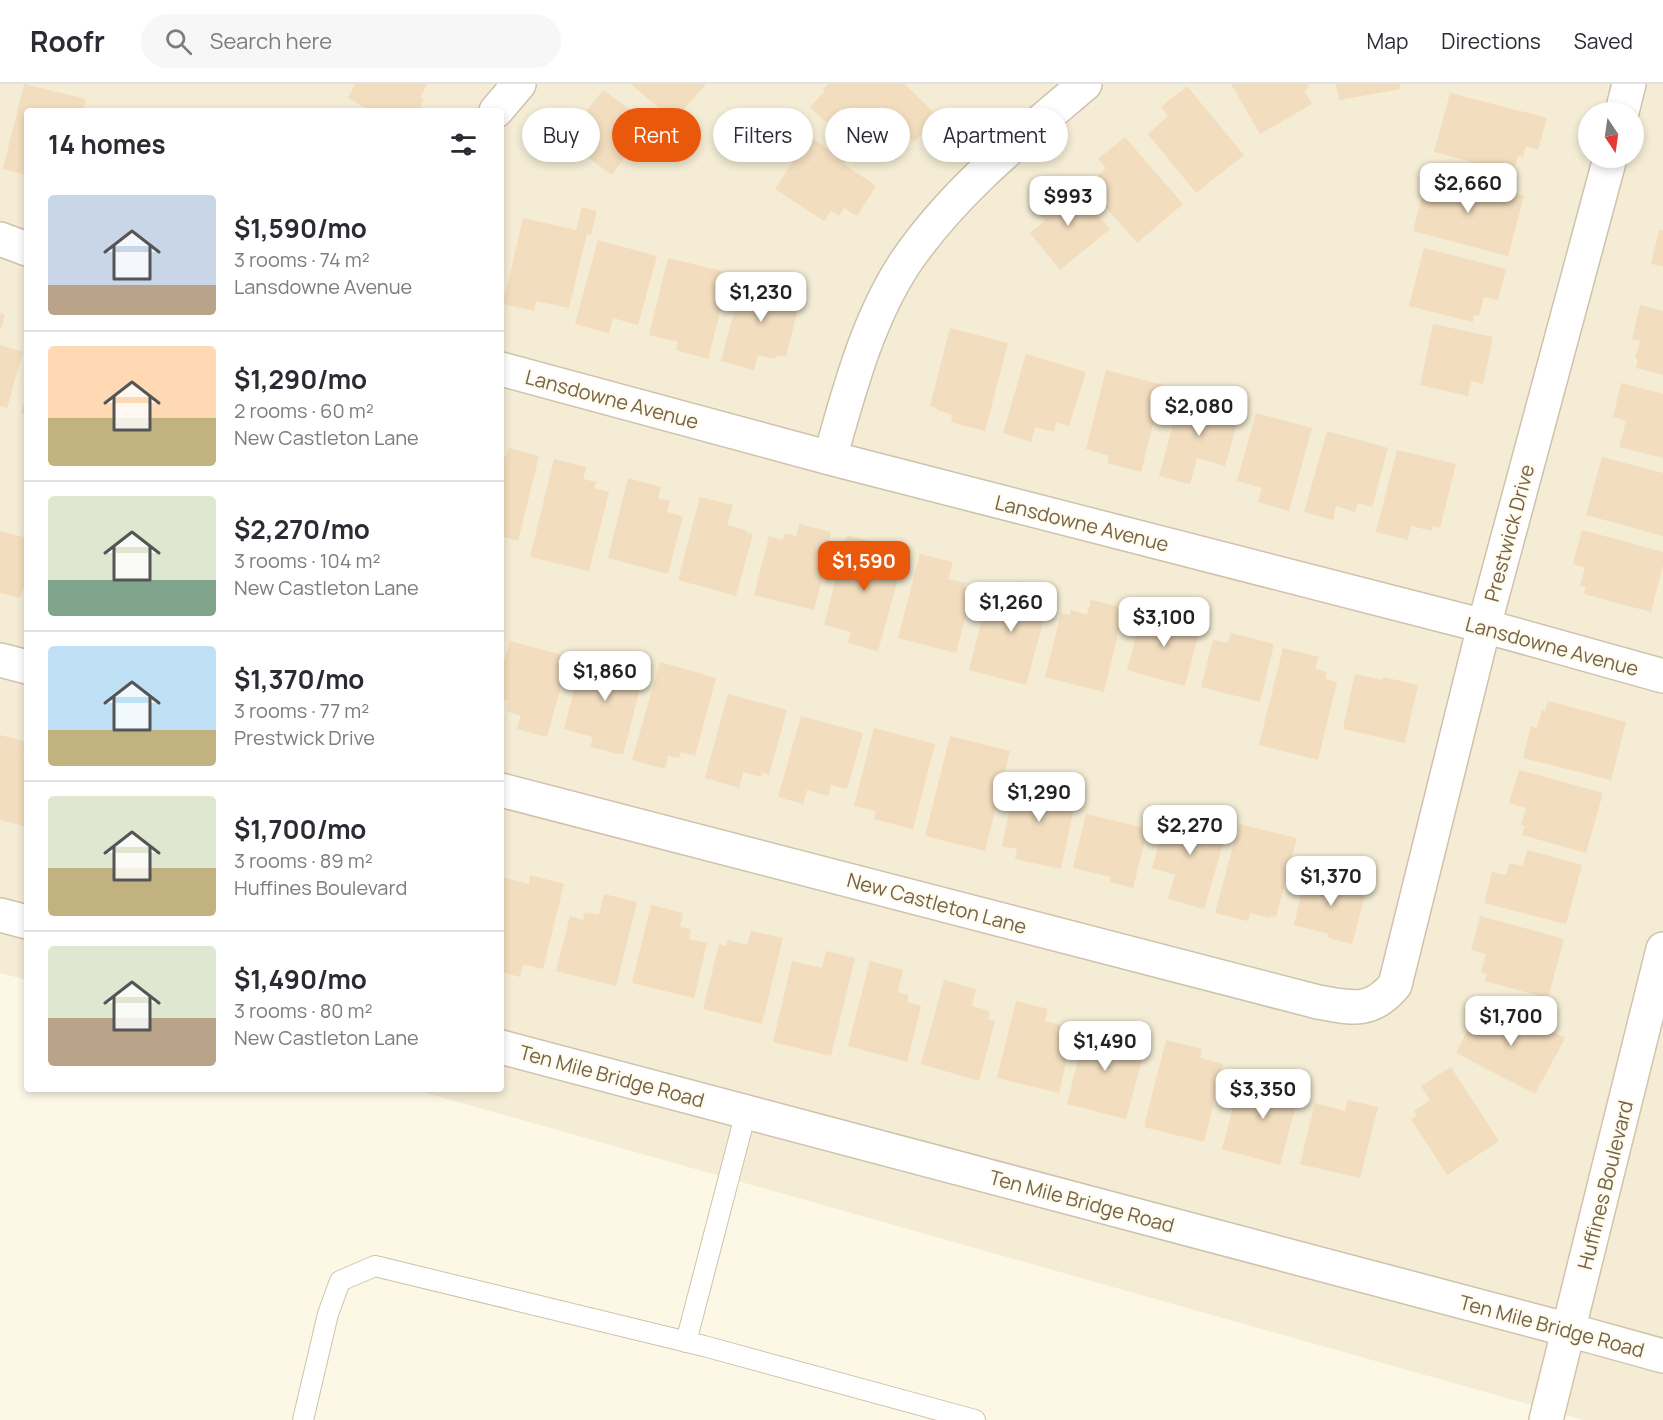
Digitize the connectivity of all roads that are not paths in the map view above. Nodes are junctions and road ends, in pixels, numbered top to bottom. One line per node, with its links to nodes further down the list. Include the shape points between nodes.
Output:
1 (519, 84): 5 (street)
2 (1085, 84): 10 (street, via 974,179 905,264 853,376)
3 (1629, 84): 4 (street)
4 (1624, 102)
5 (499, 108)
6 (1607, 168): 11 (street, Prestwick Drive)
7 (0, 239): 8 (street)
8 (24, 248)
9 (504, 370): 10 (street, Lansdowne Avenue)
10 (830, 458): 11 (street, Lansdowne Avenue)
11 (1484, 627): 14 (street, Lansdowne Avenue); 19 (street, Prestwick Drive, via 1395,985)
12 (0, 660): 13 (street)
13 (24, 666)
14 (1663, 676)
15 (504, 791): 19 (street, New Castleton Lane, via 1318,1002 1359,1008)
16 (0, 915): 17 (street)
17 (24, 921)
18 (1663, 949): 22 (street, Huffines Boulevard)
19 (1373, 1005)
20 (504, 1048): 21 (street, Ten Mile Bridge Road)
21 (746, 1112): 22 (street, Ten Mile Bridge Road); 23 (lane)
22 (1569, 1330): 24 (street, Ten Mile Bridge Road); 27 (street, Huffines Boulevard)
23 (686, 1342): 25 (lane, via 375,1266 340,1281 328,1314); 26 (lane)
24 (1663, 1356)
25 (303, 1420)
26 (975, 1420)
27 (1546, 1420)

